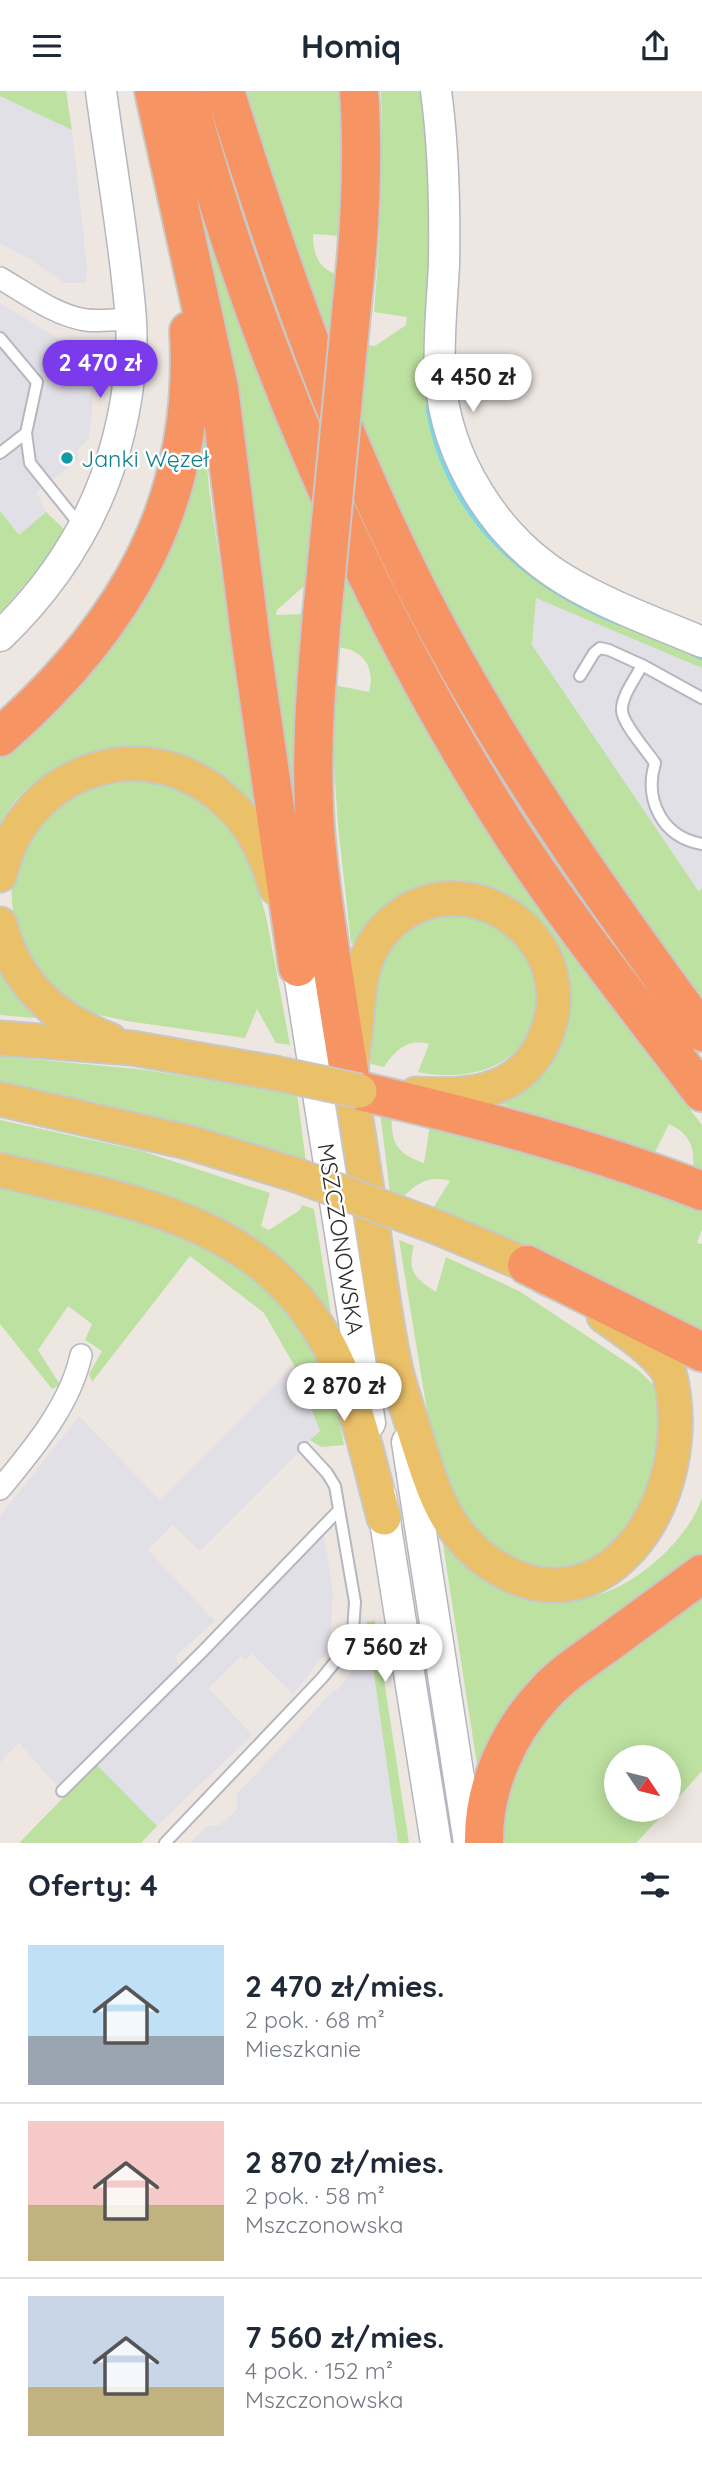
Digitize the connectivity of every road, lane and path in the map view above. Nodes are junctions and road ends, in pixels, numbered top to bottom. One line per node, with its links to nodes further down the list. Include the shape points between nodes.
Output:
1 (101, 91): 9 (main road)
2 (154, 91): 7 (highway)
3 (186, 91): 28 (highway, via 227,232 278,368 337,515 420,677 495,808 549,888)
4 (225, 91): 24 (highway, via 314,356 414,585 497,735 600,892)
5 (359, 91): 27 (highway, bridge, via 361,205 312,748 317,851)
6 (436, 91): 15 (main road, via 444,199 440,377 464,466 495,517 548,568 598,597)
7 (170, 162): 19 (highway, via 191,369 172,495 110,620 61,678); 23 (highway, via 219,388)
8 (0, 278): 9 (street, via 71,316)
9 (131, 319): 13 (main road, via 123,424)
10 (0, 338): 11 (lane, via 37,382)
11 (26, 433): 12 (lane); 13 (lane, via 30,463 75,519)
12 (0, 453)
13 (88, 520): 14 (main road, via 42,592)
14 (0, 636)
15 (702, 641)
16 (642, 665): 17 (lane, via 600,648); 18 (lane); 20 (lane, via 622,710 654,763 650,786 655,810 665,826)
17 (580, 676)
18 (702, 698)
19 (0, 737)
20 (702, 844)
21 (0, 875): 23 (main road, via 18,827 61,783 123,763 160,765 211,789 247,825 269,867)
22 (0, 924): 26 (main road, via 11,959 49,1006 85,1029)
23 (298, 967): 40 (main road, MSZCZONOWSKA)
24 (702, 1032)
25 (0, 1038): 26 (main road)
26 (132, 1048): 27 (main road, bridge)
27 (355, 1087): 30 (highway); 30 (main road, via 360,981 374,941 390,923 428,903 451,899 486,904 531,934 551,969 554,1008 549,1031 537,1055 496,1087); 36 (main road)
28 (702, 1092)
29 (0, 1099): 33 (main road, bridge, via 191,1143 293,1174)
30 (422, 1100): 32 (highway)
31 (0, 1170): 40 (main road, via 168,1213 229,1240 267,1267 290,1290 329,1346)
32 (702, 1191)
33 (527, 1265): 34 (highway); 36 (main road, via 652,1353 668,1370 692,1422 695,1457 690,1488 677,1516 637,1560 605,1577 566,1586 519,1578 479,1555 460,1537 437,1499)
34 (702, 1352)
35 (81, 1355): 38 (street, via 52,1419)
36 (396, 1368): 45 (main road)
37 (304, 1448): 39 (lane, via 335,1486)
38 (0, 1489)
39 (338, 1511): 42 (lane); 43 (lane, via 355,1602 354,1631 348,1646)
40 (384, 1518): 44 (main road, MSZCZONOWSKA)
41 (702, 1574): 46 (highway, via 568,1672 530,1711 497,1769)
42 (62, 1791)
43 (166, 1843)
44 (436, 1843)
45 (469, 1843)
46 (484, 1843)

